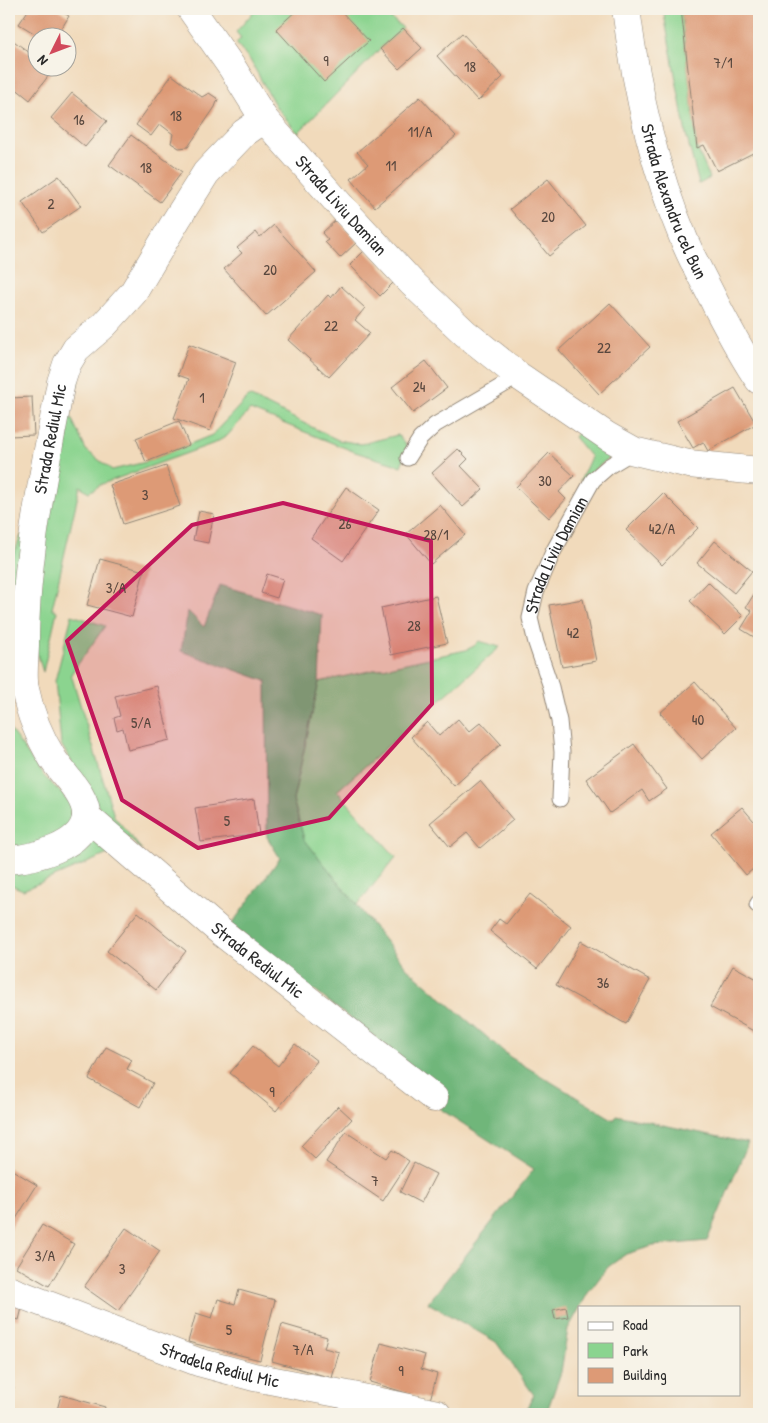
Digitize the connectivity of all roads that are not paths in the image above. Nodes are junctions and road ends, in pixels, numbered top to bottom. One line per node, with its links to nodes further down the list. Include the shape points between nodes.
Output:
1 (191, 9): 3 (street, Strada Liviu Damian)
2 (627, 9): 5 (street, Strada Alexandru cel Bun, via 647,127 682,236)
3 (264, 119): 4 (street, Strada Liviu Damian, via 411,282 465,333); 10 (street, Strada Rediul Mic, via 244,133 206,173 133,293 104,325 76,349 61,382 28,566 25,687 35,724 53,759 85,803)
4 (519, 376): 6 (street, Strada Liviu Damian); 7 (lane, via 435,425 420,439)
5 (759, 380)
6 (634, 451): 8 (street, Strada Liviu Damian, via 689,464); 9 (lane, Strada Liviu Damian, via 593,480 553,552 536,592 530,618 560,721)
7 (408, 458)
8 (759, 471)
9 (560, 799)
10 (86, 816): 11 (street, via 77,834 55,850); 12 (street, Strada Rediul Mic, via 221,932)
11 (9, 860)
12 (434, 1098)
13 (9, 1290): 14 (street, Stradela Rediul Mic, via 198,1362 254,1377)
14 (437, 1414)

